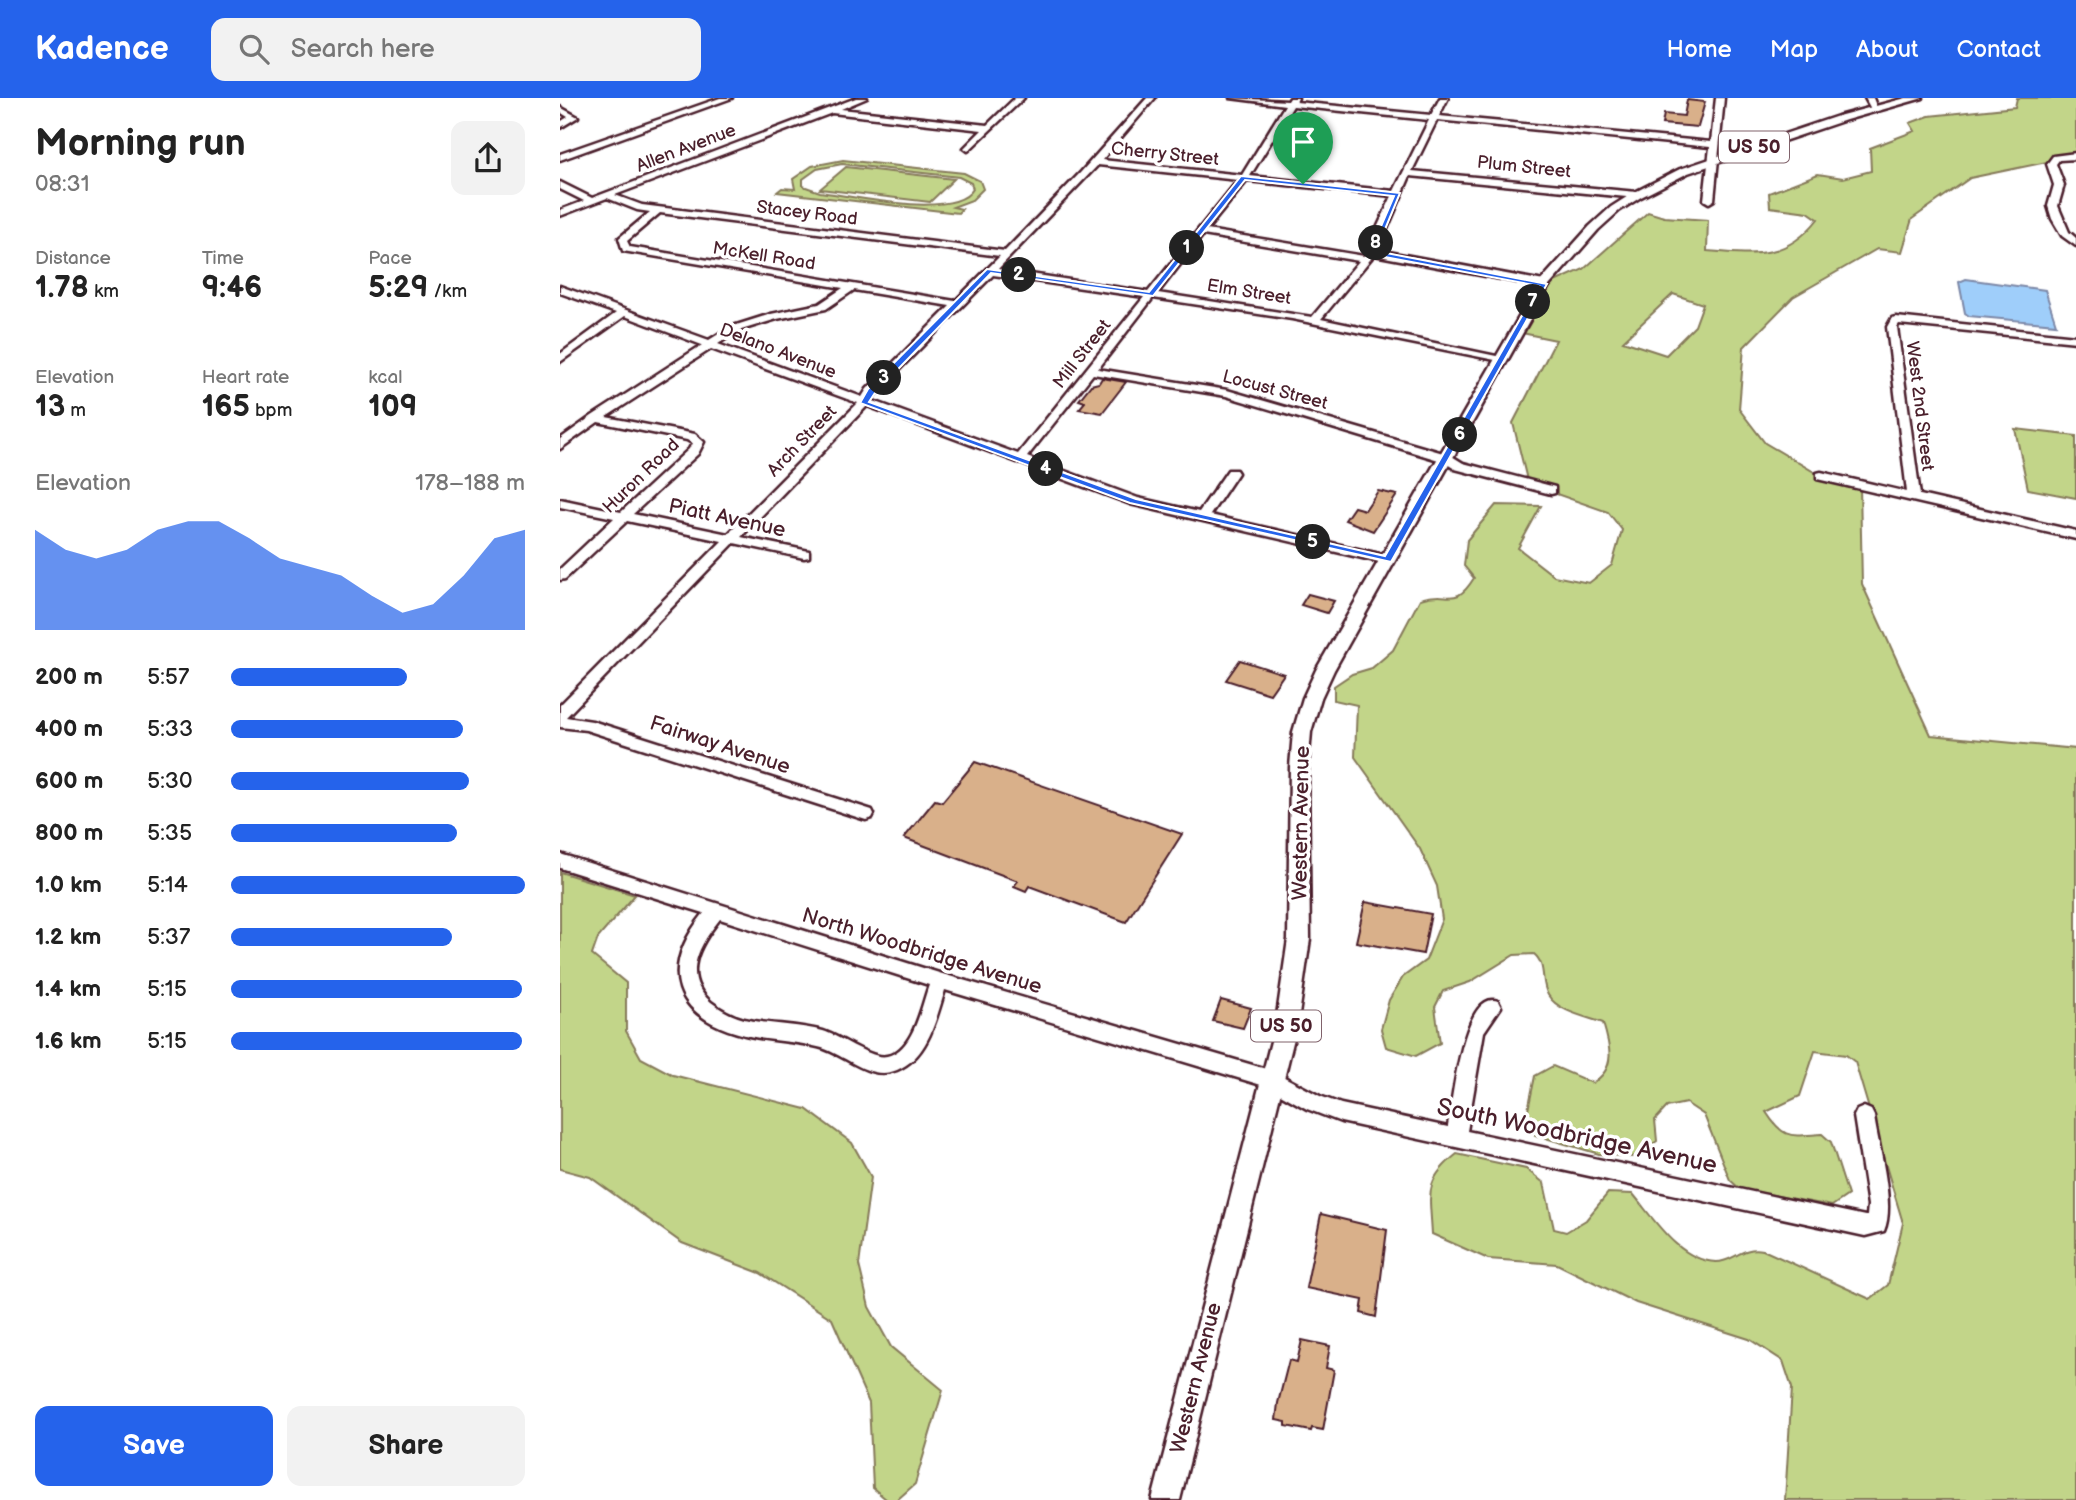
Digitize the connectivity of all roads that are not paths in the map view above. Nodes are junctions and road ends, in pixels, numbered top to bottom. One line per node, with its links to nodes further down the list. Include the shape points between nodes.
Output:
1 (728, 98): 20 (street)
2 (863, 98): 13 (street, Allen Avenue)
3 (1020, 98): 16 (street)
4 (1152, 98): 22 (street, Arch Street)
5 (1234, 98): 10 (street)
6 (1444, 98): 14 (street)
7 (1719, 98): 17 (street)
8 (1869, 98): 12 (street)
9 (1918, 98): 12 (main road, Western Avenue / US 50)
10 (1293, 101): 14 (street); 24 (street, Mill Street)
11 (560, 109): 15 (street, via 574,117)
12 (1875, 109): 21 (main road, Western Avenue / US 50)
13 (829, 111): 16 (street); 27 (street, Allen Avenue)
14 (1435, 118): 17 (street); 23 (street)
15 (560, 125)
16 (989, 128): 18 (street)
17 (1714, 145): 21 (street)
18 (968, 148)
19 (2076, 156): 34 (street, via 2056,158 2051,164 2059,185 2053,206 2057,219)
20 (560, 157)
21 (1713, 161): 28 (main road, Western Avenue / US 50); 29 (street)
22 (1097, 162): 24 (street, Cherry Street); 35 (street, Arch Street)
23 (1407, 173): 26 (street); 28 (street, Plum Street)
24 (1244, 178): 26 (street, Cherry Street); 33 (street, Mill Street)
25 (560, 185): 30 (street)
26 (1398, 194): 36 (street)
27 (607, 195): 30 (street, Allen Avenue); 31 (street, Stacey Road)
28 (1637, 195): 38 (main road, Western Avenue / US 50, via 1594,228)
29 (1709, 200)
30 (592, 201): 32 (street, Allen Avenue)
31 (658, 211): 35 (street, Stacey Road); 39 (street, McKell Road, via 627,234 622,245 634,253)
32 (560, 213)
33 (1200, 232): 36 (street); 41 (street, Mill Street)
34 (2076, 243)
35 (1005, 254): 37 (street, Arch Street)
36 (1369, 255): 38 (street); 44 (street)
37 (989, 271): 41 (street, Elm Street); 42 (street, Arch Street)
38 (1544, 284): 48 (main road, Western Avenue / US 50)
39 (851, 288): 42 (street, McKell Road); 46 (street, via 822,307 753,322)
40 (562, 291): 43 (street, Delano Avenue)
41 (1150, 295): 44 (street, Elm Street); 49 (street, Mill Street)
42 (955, 304): 50 (street, Arch Street)
43 (624, 312): 46 (street, Delano Avenue); 47 (street)
44 (1315, 320): 48 (street, Elm Street)
45 (2076, 339): 58 (street, West 2nd Street, via 1896,320 1892,327)
46 (709, 343): 50 (street, Delano Avenue); 51 (street)
47 (560, 359)
48 (1501, 360): 53 (main road, Western Avenue / US 50)
49 (1092, 371): 53 (street, Locust Street, via 1227,393); 54 (street, Mill Street)
50 (864, 403): 54 (street, Delano Avenue); 63 (street, Arch Street)
51 (596, 418): 52 (street); 60 (street, Huron Road, via 698,442)
52 (560, 445)
53 (1446, 458): 57 (street, Locust Street, via 1459,466); 65 (main road, Western Avenue / US 50)
54 (1020, 460): 61 (street, Delano Avenue, via 1134,501)
55 (1232, 473): 61 (street)
56 (1821, 476): 58 (street)
57 (1551, 490)
58 (1914, 497): 62 (street)
59 (560, 503): 60 (street, Piatt Avenue)
60 (624, 517): 63 (street, Piatt Avenue); 66 (street, Huron Road)
61 (1201, 518): 65 (street, Delano Avenue)
62 (2076, 535)
63 (730, 539): 64 (street, Piatt Avenue); 67 (street, Arch Street)
64 (804, 554)
65 (1388, 559): 74 (main road, Western Avenue / US 50, via 1325,670 1302,732 1300,939)
66 (560, 576)
67 (560, 714)
68 (560, 722): 69 (street, Fairway Avenue, via 587,725)
69 (866, 814)
70 (560, 861): 71 (street, North Woodbridge Avenue)
71 (715, 912): 72 (street, North Woodbridge Avenue); 72 (street, via 687,956 684,981 713,1014 747,1027 809,1036 837,1044 873,1063 890,1065 905,1057 919,1040)
72 (939, 981): 74 (street, North Woodbridge Avenue)
73 (1492, 1007): 76 (street, via 1475,1029)
74 (1273, 1080): 76 (street, South Woodbridge Avenue, via 1342,1113); 77 (main road, Western Avenue / US 50)
75 (1864, 1116): 76 (street, South Woodbridge Avenue, via 1877,1224 1852,1223)
76 (1456, 1136)
77 (1166, 1500)

